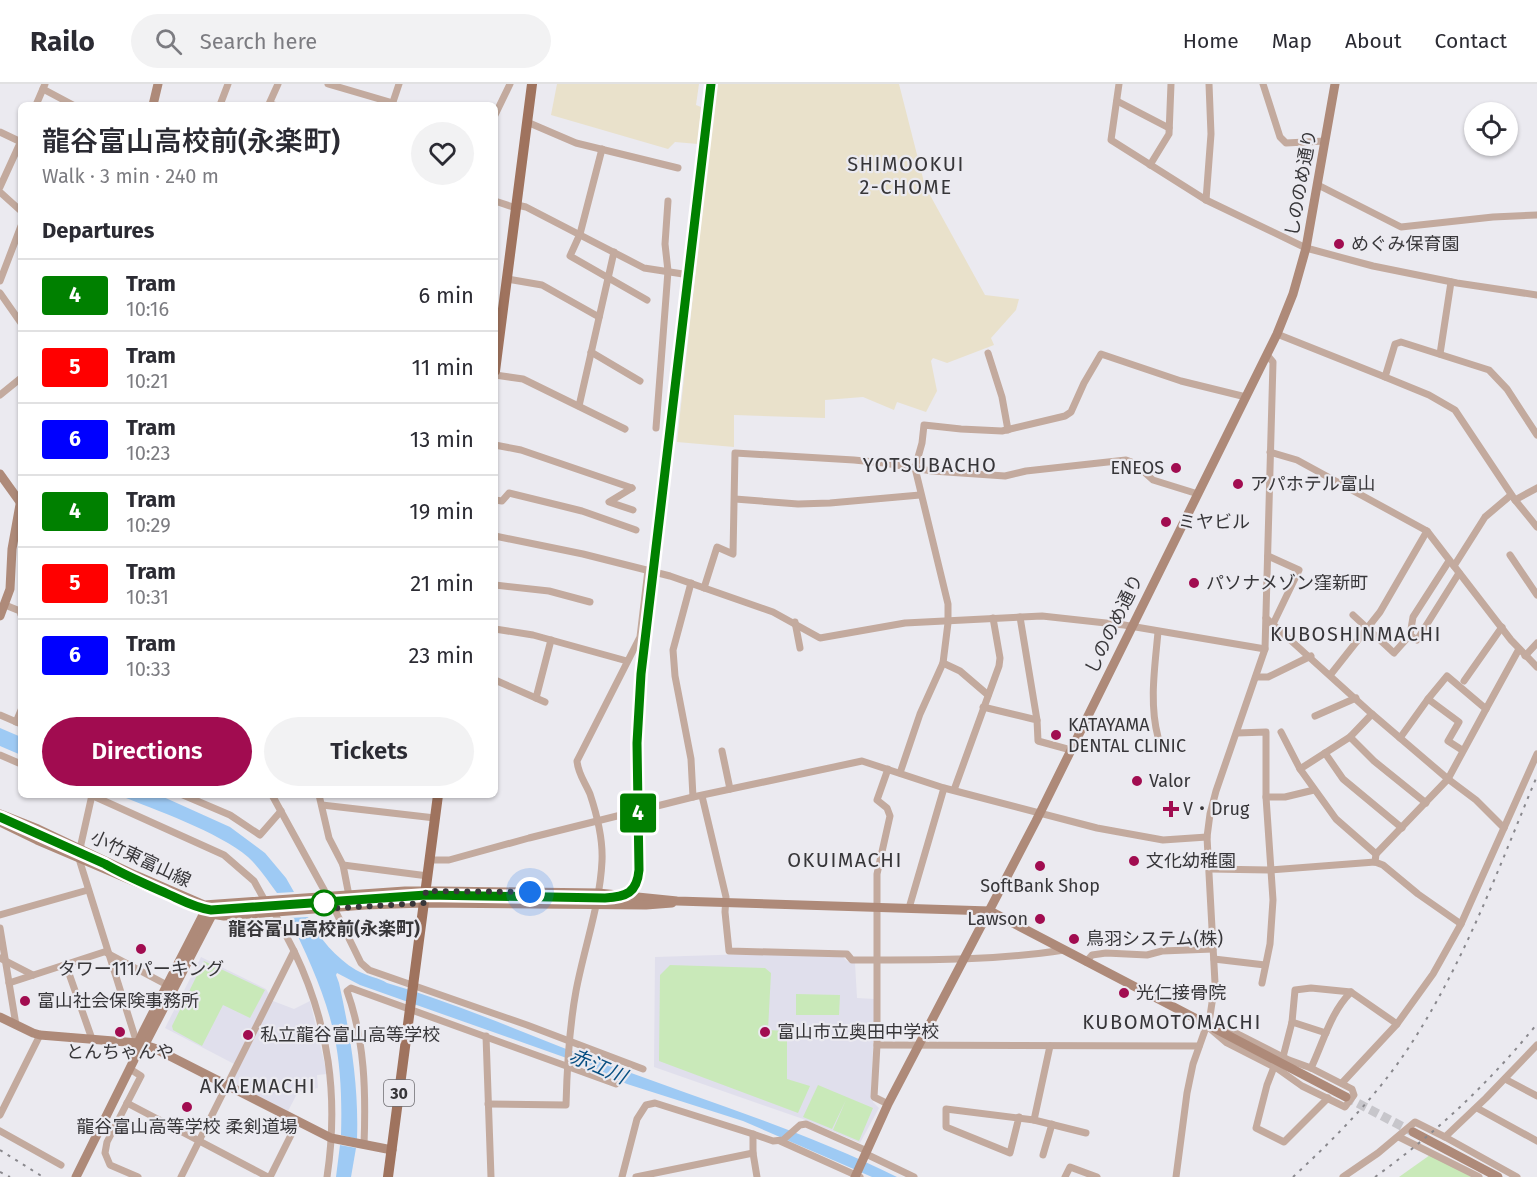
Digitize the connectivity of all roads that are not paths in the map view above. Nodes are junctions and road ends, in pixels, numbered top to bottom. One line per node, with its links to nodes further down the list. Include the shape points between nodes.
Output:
1 (158, 84): 18 (street)
2 (228, 84): 19 (street)
3 (328, 84): 21 (street)
4 (399, 84): 22 (street)
5 (510, 84): 23 (street)
6 (521, 84): 13 (street)
7 (1119, 84): 15 (street)
8 (1171, 84): 25 (street)
9 (1209, 84): 36 (street, via 1211,134)
10 (1263, 84): 28 (street, via 1280,137 1286,143)
11 (1335, 84): 28 (street, しののめ通り)
12 (275, 85): 20 (street)
13 (532, 86): 24 (main road)
14 (44, 87): 16 (street); 17 (street)
15 (1117, 100): 25 (street); 31 (street, via 1111,140)
16 (37, 102)
17 (68, 102)
18 (154, 102)
19 (221, 102)
20 (270, 102)
21 (386, 102)
22 (394, 102)
23 (498, 109)
24 (527, 122): 30 (street, via 576,143); 39 (main road)
25 (1169, 128): 31 (street)
26 (0, 132): 27 (street)
27 (18, 140)
28 (1325, 141): 33 (street, しののめ通り)
29 (18, 148): 34 (street)
30 (602, 149): 32 (street); 43 (street)
31 (1150, 165): 36 (street)
32 (678, 168)
33 (1318, 185): 41 (street, via 1401,227); 44 (street, しののめ通り)
34 (0, 187)
35 (0, 192): 40 (street)
36 (1206, 200): 44 (street)
37 (668, 201): 46 (street)
38 (498, 202): 39 (street)
39 (516, 206): 43 (street, via 526,207); 48 (main road)
40 (18, 208)
41 (1537, 215)
42 (18, 234): 50 (street)
43 (580, 234): 45 (street); 49 (street, via 570,256)
44 (1306, 248): 51 (street); 59 (street, しののめ通り)
45 (614, 252): 46 (street, via 644,268); 49 (street)
46 (668, 271): 47 (street); 71 (street)
47 (683, 274)
48 (507, 279): 55 (main road); 56 (street, via 542,285)
49 (608, 279): 54 (street); 56 (street)
50 (0, 281)
51 (1451, 282): 53 (street); 62 (street)
52 (0, 293): 57 (street)
53 (1537, 296)
54 (647, 300)
55 (499, 308): 58 (main road)
56 (599, 317): 60 (street)
57 (18, 319)
58 (498, 324)
59 (1276, 334): 63 (street, しののめ通り); 65 (street)
60 (591, 352): 67 (street); 70 (street)
61 (988, 353): 73 (street)
62 (1440, 354): 65 (street, via 1398,342); 74 (street, via 1490,370)
63 (1267, 356): 69 (street, しののめ通り); 76 (street, via 1272,362)
64 (498, 374): 70 (street, via 523,379)
65 (1385, 377): 83 (street, via 1455,410)
66 (18, 380): 68 (street)
67 (640, 381)
68 (1, 393)
69 (1246, 397): 73 (street, via 1181,381 1101,354 1071,412); 80 (street, しののめ通り)
70 (579, 406): 72 (street)
71 (656, 428)
72 (625, 429)
73 (1008, 430): 77 (street, via 924,424)
74 (1537, 435)
75 (498, 446): 86 (street, via 632,488 609,502)
76 (1270, 453): 90 (street, via 1298,460); 93 (street)
77 (915, 468): 80 (street, via 1005,476 1126,460 1153,480); 81 (street); 84 (street, via 735,453)
78 (0, 474): 82 (street)
79 (1537, 488): 83 (street)
80 (1198, 494): 111 (street, しののめ通り)
81 (920, 495): 84 (street, via 819,503); 109 (street, via 948,604)
82 (18, 497)
83 (1513, 498): 88 (street); 94 (street, via 1485,517)
84 (735, 499): 98 (street, via 733,554 717,548)
85 (498, 500): 89 (street, via 509,493)
86 (633, 510)
87 (18, 517): 101 (street)
88 (1537, 527)
89 (636, 530)
90 (1427, 531): 94 (street); 113 (street)
91 (498, 537): 95 (street)
92 (1510, 555): 99 (street)
93 (1268, 556): 107 (street); 110 (street, via 1299,570)
94 (1454, 567): 112 (street); 116 (street, via 1413,617); 116 (street, via 1417,640)
95 (648, 570): 96 (street); 124 (street, via 640,637)
96 (691, 584): 98 (street); 164 (street, via 673,650 691,759)
97 (498, 585): 100 (street, via 549,591)
98 (704, 588): 108 (street)
99 (1537, 595)
100 (590, 602)
101 (5, 605): 102 (street); 104 (street)
102 (18, 610)
103 (1353, 615): 113 (street)
104 (0, 616)
105 (1020, 617): 106 (street); 111 (street); 141 (street)
106 (993, 618): 109 (street); 131 (street, via 1000,658)
107 (1266, 618): 110 (street); 121 (street)
108 (795, 622): 109 (street, via 820,638 905,623); 119 (street)
109 (948, 622): 125 (street)
110 (1273, 624): 122 (street)
111 (1132, 627): 115 (street); 148 (street, しののめ通り)
112 (1502, 627): 120 (street); 130 (street)
113 (1367, 628): 116 (street, via 1394,653); 127 (street)
114 (498, 630): 117 (street)
115 (1158, 632): 121 (street); 145 (street, via 1154,720)
116 (1410, 635)
117 (551, 640): 124 (street); 132 (street)
118 (1537, 643): 123 (street)
119 (800, 648)
120 (1519, 649): 123 (street); 137 (street)
121 (1265, 650): 128 (street)
122 (1311, 656): 127 (street); 128 (street, via 1268,677)
123 (1525, 656): 126 (street)
124 (627, 661): 178 (street, via 578,761 578,771)
125 (943, 663): 131 (street, via 960,671); 157 (street)
126 (1537, 667)
127 (1330, 674): 133 (street)
128 (1256, 677): 144 (street)
129 (498, 681): 132 (street)
130 (1464, 681)
131 (988, 694): 136 (street)
132 (536, 698): 135 (street)
133 (1356, 698): 138 (street); 140 (street)
134 (1428, 699): 137 (street, via 1447,676); 147 (street); 149 (street, via 1459,722 1448,741)
135 (545, 702)
136 (983, 707): 141 (street); 161 (street)
137 (1486, 709): 149 (street)
138 (1372, 714): 146 (street); 147 (street)
139 (0, 715): 142 (street)
140 (1315, 716)
141 (1037, 720): 148 (street, via 1038,741)
142 (18, 723)
143 (1281, 732): 156 (street)
144 (1237, 733): 165 (street, via 1266,732); 182 (street, via 1210,814)
145 (1158, 737)
146 (1350, 737): 151 (street); 172 (street)
147 (1400, 738): 158 (street)
148 (1071, 750): 176 (street, しののめ通り)
149 (1462, 750): 158 (street)
150 (722, 751): 160 (street)
151 (1325, 753): 156 (street); 180 (street, via 1343,779)
152 (1537, 754): 181 (street)
153 (0, 755): 154 (street)
154 (18, 763)
155 (888, 769): 157 (street); 160 (street, via 856,762); 201 (street, via 877,800 890,816 877,874)
156 (1300, 769): 162 (street)
157 (900, 773): 159 (street)
158 (1448, 779): 172 (street); 181 (street)
159 (944, 788): 161 (street); 203 (street)
160 (730, 789): 163 (street)
161 (954, 790): 176 (street)
162 (1314, 790): 165 (street); 184 (street, via 1336,819)
163 (702, 796): 164 (street); 197 (street)
164 (693, 797): 178 (street)
165 (1266, 797): 188 (street)
166 (91, 798): 183 (street)
167 (99, 798): 195 (street, via 224,855)
168 (190, 798): 174 (street, via 230,815 260,835)
169 (274, 798): 174 (street)
170 (319, 798): 173 (street)
171 (438, 798): 177 (main road, 30)
172 (1426, 803): 180 (street)
173 (322, 805): 177 (street); 186 (street, via 330,838)
174 (281, 811): 194 (street)
175 (0, 814): 183 (street, 小竹東富山線, via 38,828)
176 (1040, 814): 182 (street, via 1163,840); 205 (street, しののめ通り)
177 (435, 818): 185 (main road, 30)
178 (597, 821): 185 (street, via 449,860); 192 (street, via 602,848)
179 (0, 822): 183 (street, 小竹東富山線)
180 (1402, 828): 184 (street)
181 (1504, 828): 208 (street)
182 (1208, 837): 187 (street)
183 (80, 854): 190 (street); 204 (street, 小竹東富山線)
184 (1376, 858): 188 (street); 208 (street)
185 (431, 860): 189 (main road, 30)
186 (343, 865): 189 (street); 193 (street)
187 (1210, 869): 188 (street); 210 (street)
188 (1269, 870): 220 (street, via 1272,925)
189 (428, 876): 191 (main road, 30)
190 (88, 890): 207 (street); 213 (street)
191 (426, 891): 192 (street, 小竹東富山線); 193 (street, 小竹東富山線); 198 (main road, 30)
192 (598, 893): 196 (street, 小竹東富山線); 199 (street)
193 (349, 895): 194 (street, 小竹東富山線); 200 (street)
194 (328, 897): 195 (street, 小竹東富山線)
195 (269, 900): 204 (street, 小竹東富山線)
196 (677, 901): 197 (street); 199 (street, 小竹東富山線, via 665,905)
197 (725, 902): 201 (street); 216 (street, via 729,951 847,954 852,960)
198 (424, 903): 199 (street, 小竹東富山線); 200 (street, 小竹東富山線); 225 (main road, 30)
199 (595, 905): 238 (street, via 576,990)
200 (351, 906): 202 (street, 小竹東富山線)
201 (876, 907): 203 (street); 216 (street)
202 (334, 908): 206 (street, 小竹東富山線); 225 (street, via 361,963 369,970)
203 (909, 908): 205 (street)
204 (208, 910): 206 (street, 小竹東富山線, via 224,916); 224 (street); 237 (street)
205 (990, 911): 211 (street); 217 (street, しののめ通り)
206 (277, 912): 212 (street)
207 (0, 915)
208 (1461, 924): 230 (street, via 1433,974)
209 (0, 928): 214 (street)
210 (1213, 949): 215 (street); 218 (street, via 1147,955 1106,953 1092,955)
211 (1064, 950): 217 (street); 218 (street)
212 (294, 951): 253 (street); 273 (street, via 317,1009 331,1072)
213 (107, 952): 219 (street); 224 (street); 237 (street, via 135,1038)
214 (3, 959): 221 (street); 222 (street)
215 (1214, 959): 220 (street); 232 (street, via 1213,1005)
216 (876, 960): 217 (street); 239 (street)
217 (964, 960): 240 (street, しののめ通り)
218 (1086, 962): 232 (street)
219 (66, 965): 221 (street); 236 (street)
220 (1265, 965): 223 (street)
221 (33, 975): 222 (street)
222 (9, 983): 231 (street)
223 (1262, 983)
224 (167, 985): 237 (street)
225 (413, 987): 227 (main road, 30); 238 (street)
226 (1351, 992): 229 (street, via 1295,990); 230 (street); 233 (street, via 1330,1020)
227 (410, 1007): 235 (street); 277 (street, via 351,988 347,991 362,1049); 278 (main road, 30)
228 (0, 1017): 231 (street)
229 (1292, 1022): 233 (street); 245 (street)
230 (1397, 1024): 252 (street)
231 (16, 1025): 234 (street)
232 (1206, 1025): 243 (street); 245 (street, via 1227,1029); 248 (street, via 1227,1043); 256 (street)
233 (1326, 1033): 249 (street)
234 (40, 1035): 236 (street); 262 (street)
235 (486, 1036): 246 (street); 259 (street)
236 (92, 1039): 237 (street)
237 (141, 1044): 247 (street); 253 (street)
238 (569, 1045): 246 (street); 250 (street)
239 (877, 1045): 240 (street); 260 (street, via 874,1097)
240 (920, 1045): 242 (street); 260 (street, しののめ通り)
241 (1537, 1045): 244 (street)
242 (1050, 1046): 243 (street); 264 (street)
243 (1199, 1046): 297 (street, via 1187,1092)
244 (1534, 1053): 251 (street)
245 (1283, 1057): 249 (street)
246 (567, 1064): 254 (street); 259 (street, via 566,1105)
247 (132, 1065): 258 (street, via 141,1076); 284 (street)
248 (1274, 1067): 257 (street); 257 (street, via 1256,1128 1284,1142)
249 (1311, 1068): 252 (street)
250 (643, 1069)
251 (1505, 1079): 255 (street); 261 (street)
252 (1342, 1083): 257 (street, via 1354,1095 1345,1107)
253 (226, 1084): 265 (street); 276 (street)
254 (616, 1084)
255 (1537, 1096)
256 (1346, 1097)
257 (1328, 1098)
258 (127, 1103): 276 (street); 285 (street, via 106,1142 105,1153 110,1165)
259 (488, 1104): 290 (street)
260 (888, 1104): 280 (street, しののめ通り)
261 (1477, 1108): 272 (street); 275 (street)
262 (0, 1115)
263 (1019, 1117): 263 (street, via 946,1109 946,1126 1010,1154); 264 (street)
264 (1034, 1120): 266 (street)
265 (298, 1121): 273 (street); 287 (street)
266 (1052, 1124): 269 (street); 281 (street)
267 (0, 1131): 282 (street)
268 (1413, 1132): 300 (street)
269 (1086, 1133)
270 (753, 1134): 274 (street, via 773,1142); 279 (street); 291 (street, via 655,1103 646,1105 637,1119)
271 (1399, 1137): 272 (street, via 1415,1122); 298 (street); 299 (street)
272 (1445, 1137): 301 (street)
273 (335, 1139): 277 (street); 288 (street)
274 (782, 1140): 280 (street, via 806,1124); 283 (street)
275 (1537, 1141)
276 (199, 1142): 286 (street); 287 (street)
277 (363, 1144): 278 (street)
278 (392, 1150): 289 (main road, 30)
279 (753, 1153): 292 (street); 293 (street)
280 (865, 1154): 283 (street, しののめ通り); 294 (street)
281 (1043, 1155)
282 (61, 1165)
283 (854, 1175)
284 (75, 1177)
285 (138, 1177)
286 (181, 1177)
287 (269, 1177)
288 (327, 1177)
289 (388, 1177)
290 (491, 1177)
291 (622, 1177)
292 (636, 1177)
293 (757, 1177)
294 (914, 1177)
295 (1065, 1177): 296 (street, via 1070,1167)
296 (1097, 1177)
297 (1176, 1177)
298 (1343, 1177)
299 (1479, 1177)
300 (1498, 1177)
301 (1517, 1177)

